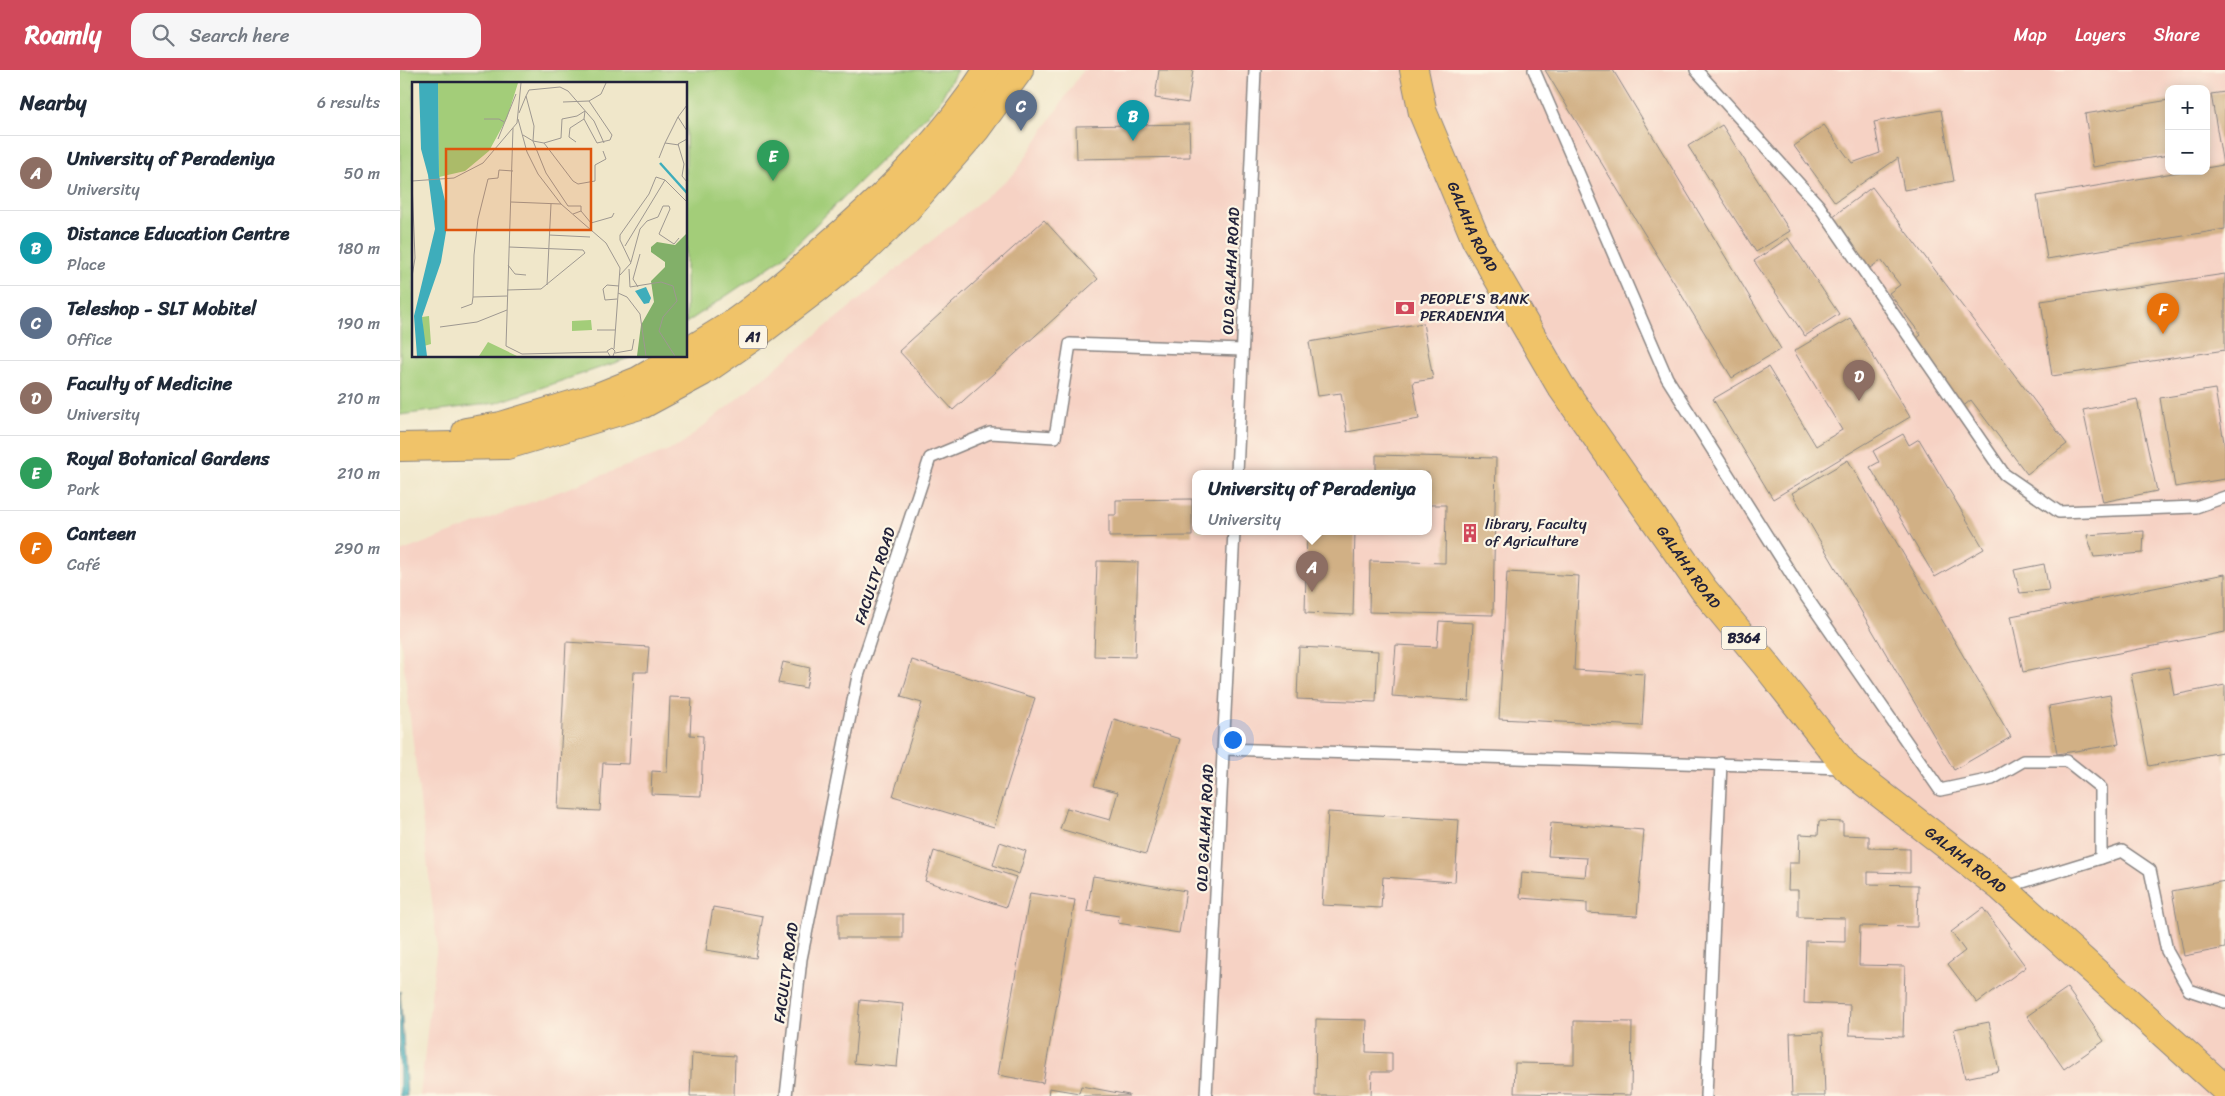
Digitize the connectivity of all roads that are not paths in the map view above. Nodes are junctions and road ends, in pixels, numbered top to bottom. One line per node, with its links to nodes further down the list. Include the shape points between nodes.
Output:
1 (988, 70): 8 (main road, A1, via 968,102 928,151 863,216 781,287 734,323)
2 (1018, 70): 11 (main road, A1, via 976,129 905,211 817,288 702,372 643,404 507,445)
3 (1255, 70): 7 (lane, OLD GALAHA ROAD)
4 (1414, 70): 17 (main road, GALAHA ROAD / B364, via 1423,113 1476,240 1560,385 1704,590)
5 (1534, 70): 18 (lane, via 1667,378 1798,585 1940,790 1992,779 2023,762 2067,762 2101,788)
6 (1696, 70): 13 (lane, via 1819,206 2004,474 2058,512 2196,507)
7 (1242, 350): 12 (lane, OLD GALAHA ROAD); 22 (lane, FACULTY ROAD, via 1070,344 1055,437 990,433 930,458 858,676 801,959)
8 (688, 352)
9 (678, 358): 10 (main road, via 638,382 501,426)
10 (400, 442)
11 (400, 447)
12 (1237, 470)
13 (2225, 497)
14 (1234, 535): 15 (lane, OLD GALAHA ROAD)
15 (1225, 749): 16 (lane); 23 (lane, OLD GALAHA ROAD)
16 (1721, 763): 17 (lane); 24 (lane)
17 (1847, 768): 19 (main road, GALAHA ROAD / B364)
18 (2101, 858): 19 (lane); 20 (lane, via 2122,851 2150,870 2167,950 2189,990)
19 (2002, 888): 21 (main road, GALAHA ROAD / B364)
20 (2225, 1002)
21 (2225, 1089)
22 (786, 1096)
23 (1206, 1096)
24 (1706, 1096)

